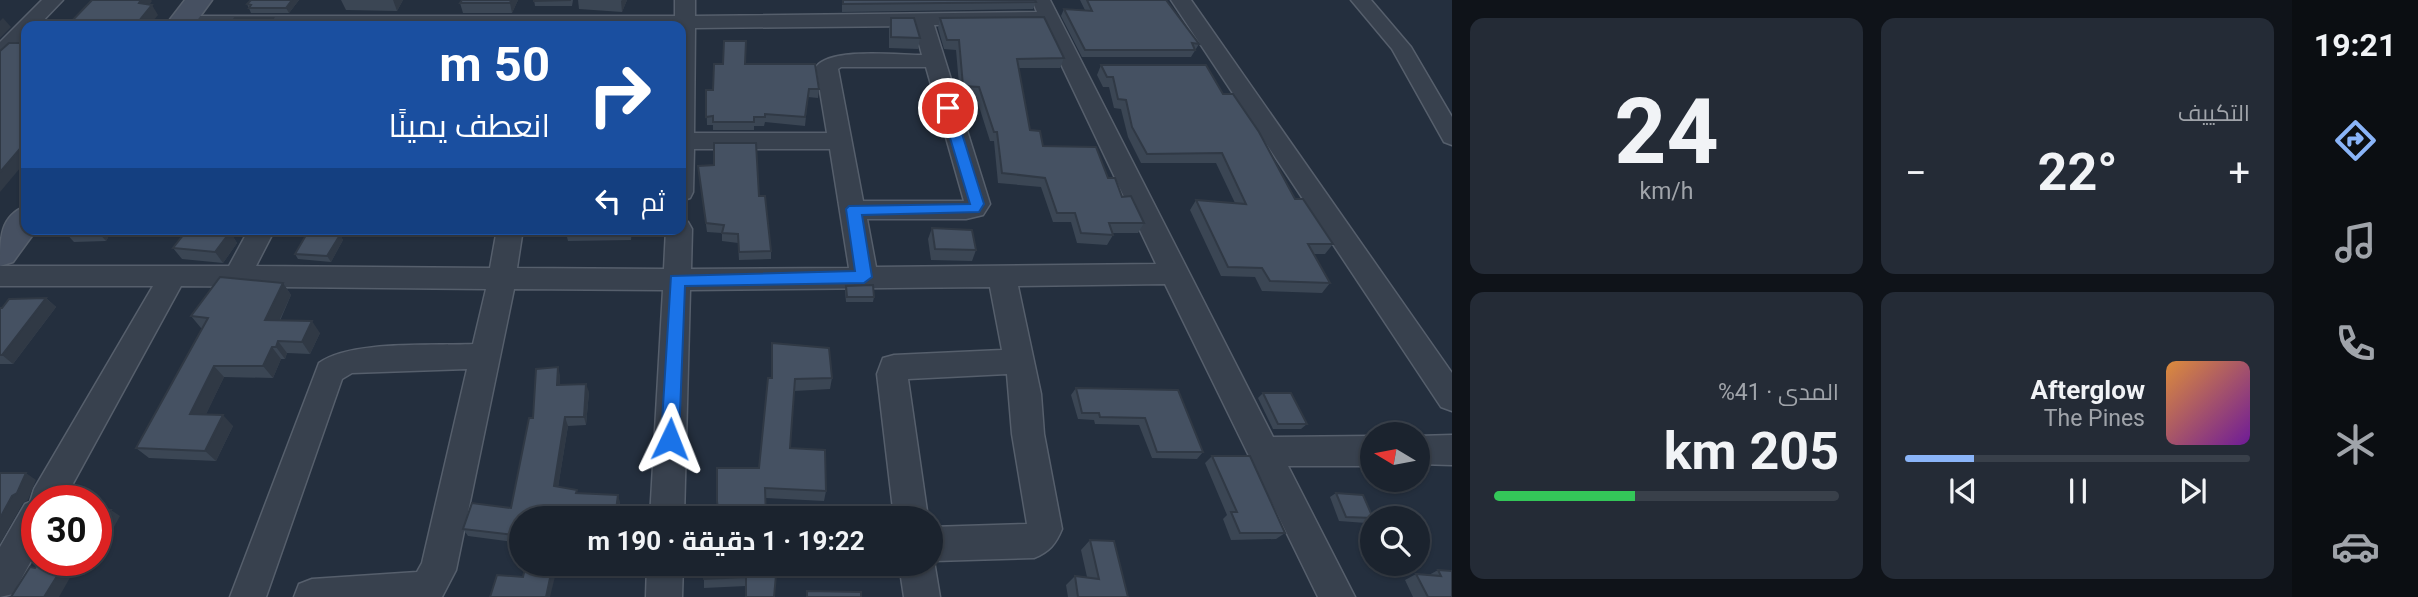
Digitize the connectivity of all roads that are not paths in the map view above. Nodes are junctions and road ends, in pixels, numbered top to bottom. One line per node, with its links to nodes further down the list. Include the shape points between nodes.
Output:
1 (53, 0): 13 (street)
2 (340, 0): 12 (street)
3 (454, 0): 15 (street)
4 (1181, 0): 22 (street)
5 (1340, 0): 17 (street)
6 (1361, 0): 17 (street)
7 (816, 9): 9 (street); 11 (street)
8 (1045, 9): 11 (street); 32 (street, via 1087,66)
9 (684, 11): 16 (street)
10 (188, 15): 12 (street)
11 (922, 18): 20 (street)
12 (329, 19): 14 (street)
13 (27, 21)
14 (351, 21)
15 (443, 21)
16 (569, 21)
17 (1382, 24): 23 (street, via 1412,65)
18 (21, 28): 19 (street)
19 (0, 54)
20 (933, 61): 25 (street, via 829,64); 26 (street, via 976,207)
21 (1197, 66): 22 (street)
22 (1224, 66): 42 (street)
23 (1452, 137)
24 (686, 141): 25 (street)
25 (841, 141): 26 (street)
26 (854, 209): 36 (street)
27 (21, 225): 31 (street)
28 (259, 235): 33 (street)
29 (509, 235): 38 (street)
30 (679, 235): 39 (street)
31 (0, 252)
32 (1174, 274): 37 (street); 46 (street)
33 (237, 275): 35 (street); 38 (street)
34 (0, 276): 35 (street)
35 (173, 276): 47 (street)
36 (864, 277): 37 (street); 39 (street)
37 (1002, 277): 41 (street)
38 (502, 279): 39 (street); 40 (street)
39 (677, 280): 48 (street)
40 (483, 356): 55 (street, via 352,361 330,372); 56 (street, via 434,579 416,590)
41 (1020, 361): 49 (street, via 894,367); 51 (street, via 1045,529 1034,541)
42 (1452, 398)
43 (1430, 450): 44 (street)
44 (1452, 450)
45 (1360, 451): 46 (street)
46 (1264, 452): 59 (street)
47 (55, 485)
48 (668, 506)
49 (909, 506)
50 (21, 544): 54 (street)
51 (943, 544)
52 (665, 576): 57 (street)
53 (919, 576): 58 (street)
54 (0, 581)
55 (247, 597)
56 (312, 597)
57 (664, 597)
58 (922, 597)
59 (1337, 597)

